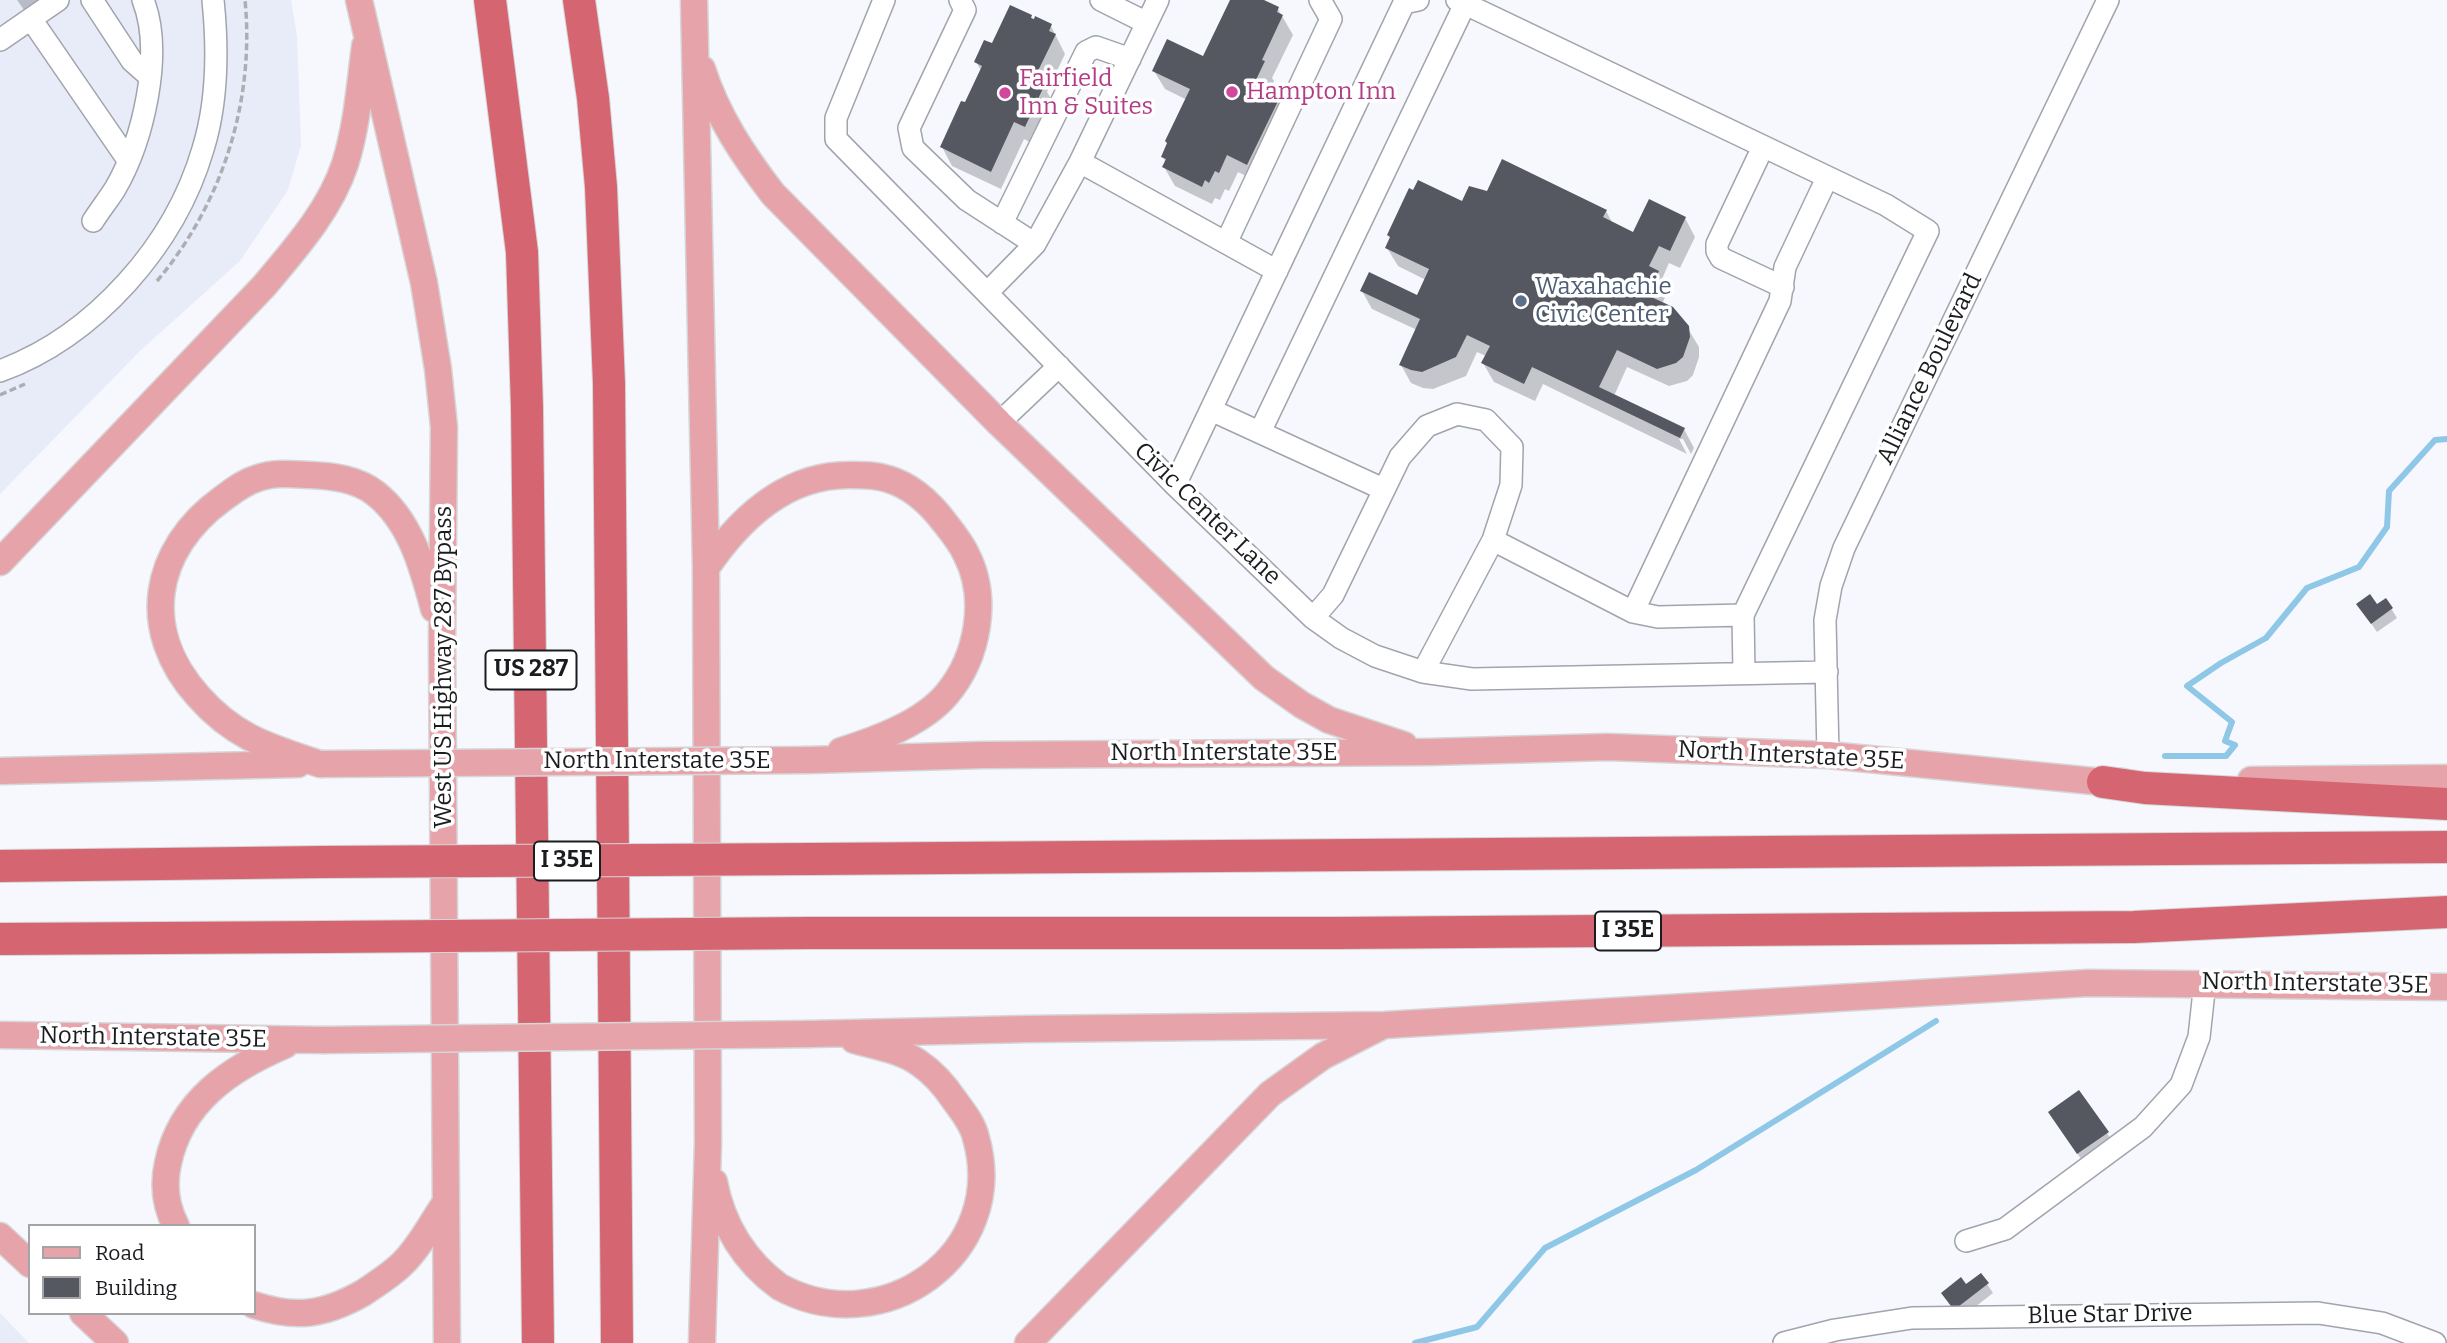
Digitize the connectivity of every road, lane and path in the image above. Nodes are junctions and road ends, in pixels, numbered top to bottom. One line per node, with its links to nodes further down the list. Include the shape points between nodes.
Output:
1 (58, 0): 17 (street)
2 (92, 0): 23 (street, via 132,61)
3 (143, 0): 23 (street, via 151,26)
4 (213, 0): 36 (street, via 218,41 204,148 187,193 162,238 128,283 92,316 54,343)
5 (359, 0): 19 (main road, West US Highway 287 Bypass)
6 (490, 0): 80 (highway, US 287, via 523,280)
7 (579, 0): 81 (highway, US 287, via 601,187 609,384)
8 (694, 0): 21 (main road)
9 (884, 0): 34 (street, Civic Center Lane, via 836,118 836,139)
10 (960, 0): 29 (street, via 965,10 909,128 913,148 967,200)
11 (1101, 0): 18 (street)
12 (1158, 0): 18 (street)
13 (1320, 0): 30 (street, via 1331,19)
14 (1418, 0): 32 (street, via 1404,3)
15 (2108, 0): 50 (street, Alliance Boulevard, via 1844,548 1825,620)
16 (1461, 2): 24 (street); 39 (street)
17 (31, 19): 20 (street); 25 (street)
18 (1147, 23): 22 (street)
19 (367, 30): 43 (main road, via 354,132 344,167 304,238 264,286); 48 (main road, West US Highway 287 Bypass, via 424,283 438,369 445,458)
20 (0, 40)
21 (696, 51): 38 (main road, via 727,129 773,194); 44 (main road)
22 (1130, 59): 26 (street); 29 (street, via 1096,47 1086,52)
23 (149, 76): 25 (street, via 145,107)
24 (1763, 147): 27 (street); 33 (street, via 1717,251 1721,258)
25 (128, 160): 28 (street)
26 (1080, 162): 30 (street); 31 (street)
27 (1827, 178): 33 (street, via 1785,267); 46 (street, via 1886,205 1928,231)
28 (93, 221)
29 (1002, 223): 31 (street)
30 (1226, 243): 32 (street)
31 (1035, 244): 34 (street)
32 (1277, 271): 37 (street)
33 (1783, 287): 45 (street, via 1748,373)
34 (986, 293): 35 (street, Civic Center Lane)
35 (1059, 366): 38 (street); 40 (street, Civic Center Lane)
36 (0, 371)
37 (1211, 410): 39 (street); 40 (street)
38 (999, 422): 52 (main road, via 1264,678 1329,720)
39 (1260, 432): 41 (street)
40 (1175, 485): 47 (street, Civic Center Lane)
41 (1383, 489): 42 (street, via 1400,457 1427,426 1457,414 1486,420 1512,447 1511,485); 47 (street, via 1333,595)
42 (1493, 540): 45 (street); 49 (street)
43 (0, 562)
44 (706, 568): 54 (main road, via 732,532 773,497 807,481 842,475 874,476 909,488 937,513 967,555 976,593 976,631 967,664 947,695 885,736); 70 (main road)
45 (1633, 612): 46 (street, via 1658,617)
46 (1743, 615): 51 (street)
47 (1313, 618): 49 (street, Civic Center Lane, via 1375,656)
48 (442, 645): 55 (main road, via 412,541 386,504 366,487 326,475 277,474 241,485 209,508 176,548 164,580 159,617 175,664 220,718 251,740); 71 (main road, West US Highway 287 Bypass)
49 (1423, 672): 51 (street, Civic Center Lane, via 1472,680)
50 (1827, 672): 51 (street, Civic Center Lane); 53 (street, Alliance Boulevard)
51 (1744, 673)
52 (1429, 752): 53 (main road, North Interstate 35E, via 1608,747); 54 (main road, North Interstate 35E)
53 (1828, 755): 58 (main road, North Interstate 35E)
54 (809, 761): 55 (main road, North Interstate 35E, bridge)
55 (320, 764): 56 (main road, North Interstate 35E)
56 (0, 771)
57 (2447, 778): 58 (main road, North Interstate 35E)
58 (2103, 782): 59 (highway)
59 (2447, 804)
60 (2447, 847): 61 (highway, I 35E, bridge)
61 (0, 866)
62 (2447, 912): 63 (highway, I 35E, bridge, via 2134,927)
63 (0, 939)
64 (2205, 982): 65 (main road, North Interstate 35E); 66 (main road, North Interstate 35E, via 2061,984); 74 (street, via 2199,1037 2181,1085 2143,1127 2005,1229)
65 (2447, 986)
66 (1385, 1025): 67 (main road, North Interstate 35E); 83 (main road, via 1323,1056 1270,1094)
67 (822, 1034): 69 (main road, North Interstate 35E, bridge); 70 (main road, via 881,1047 918,1062 943,1084 976,1135 979,1204 964,1247 945,1269 911,1295 867,1311 831,1310 802,1301 772,1281 744,1253 726,1223)
68 (0, 1035): 69 (main road, North Interstate 35E)
69 (293, 1041): 72 (main road, via 232,1072 185,1118 172,1144 165,1176 166,1202)
70 (708, 1143): 82 (main road)
71 (446, 1202): 76 (main road, via 401,1265 343,1304 312,1314); 79 (main road, West US Highway 287 Bypass)
72 (175, 1224)
73 (0, 1236): 75 (main road)
74 (1966, 1241)
75 (28, 1262)
76 (256, 1306)
77 (85, 1315): 78 (main road)
78 (115, 1343)
79 (447, 1343)
80 (538, 1343)
81 (617, 1343)
82 (702, 1343)
83 (1028, 1343)
84 (1784, 1343): 85 (street, Blue Star Drive, via 1912,1318 2291,1313 2382,1323)
85 (2435, 1343)

